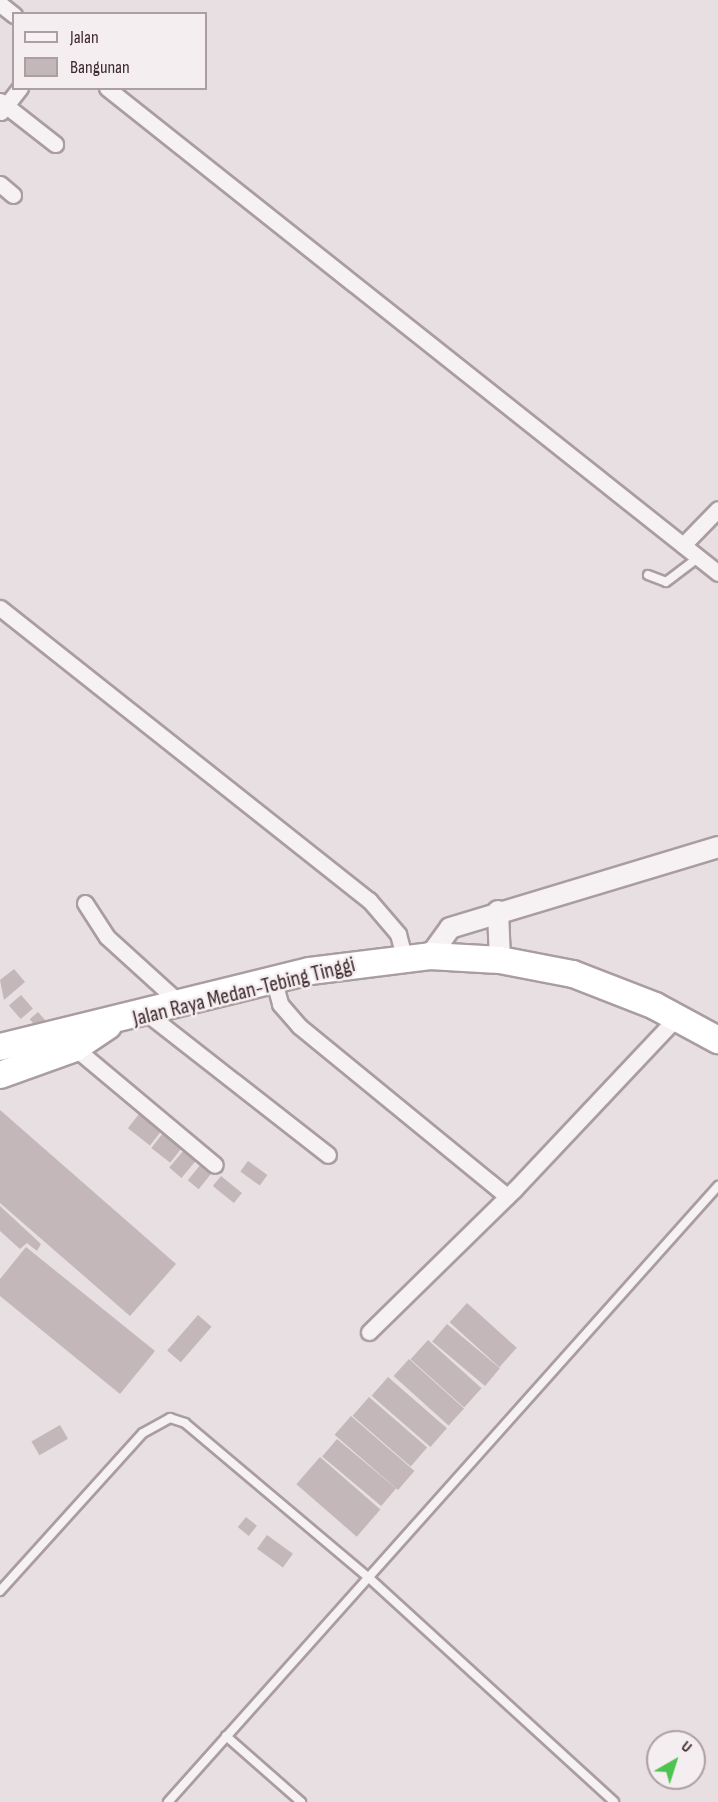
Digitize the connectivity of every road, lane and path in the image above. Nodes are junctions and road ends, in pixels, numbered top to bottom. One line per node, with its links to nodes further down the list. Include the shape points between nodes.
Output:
1 (18, 90): 3 (street)
2 (109, 90): 8 (street)
3 (2, 107): 4 (street)
4 (55, 144)
5 (0, 184): 6 (street)
6 (13, 195)
7 (718, 508): 8 (street)
8 (683, 545): 9 (street)
9 (699, 557): 10 (street); 11 (lane, via 666,582)
10 (718, 573)
11 (648, 575)
12 (0, 608): 17 (street, via 369,900 398,934)
13 (718, 847): 15 (street)
14 (85, 903): 20 (street, via 107,937)
15 (498, 911): 16 (street, via 450,928); 18 (street)
16 (430, 956): 17 (highway, Jalan Raya Medan-Tebing Tinggi); 18 (highway, Jalan Raya Medan-Tebing Tinggi)
17 (404, 957): 19 (highway, Jalan Raya Medan-Tebing Tinggi)
18 (500, 960): 22 (highway, Jalan Raya Medan-Tebing Tinggi, via 573,974)
19 (274, 981): 20 (highway, Jalan Raya Medan-Tebing Tinggi); 31 (street, via 280,1004 299,1026)
20 (183, 1006): 21 (highway, Jalan Raya Medan-Tebing Tinggi)
21 (149, 1015): 23 (highway, Jalan Raya Medan-Tebing Tinggi); 28 (street)
22 (677, 1017): 24 (highway, Jalan Raya Medan-Tebing Tinggi); 31 (street)
23 (113, 1023): 25 (highway, Jalan Raya Medan-Tebing Tinggi, via 41,1034); 26 (highway, Jalan Raya Medan-Tebing Tinggi)
24 (718, 1040)
25 (0, 1047)
26 (75, 1048): 27 (highway, Jalan Raya Medan-Tebing Tinggi); 29 (street)
27 (0, 1075)
28 (328, 1155)
29 (215, 1165)
30 (718, 1186): 33 (lane)
31 (507, 1196): 32 (street)
32 (369, 1332)
33 (368, 1577): 34 (lane, via 184,1423 170,1418 143,1433); 35 (lane); 38 (lane)
34 (0, 1591)
35 (226, 1736): 36 (lane); 37 (lane)
36 (168, 1802)
37 (301, 1802)
38 (614, 1802)

